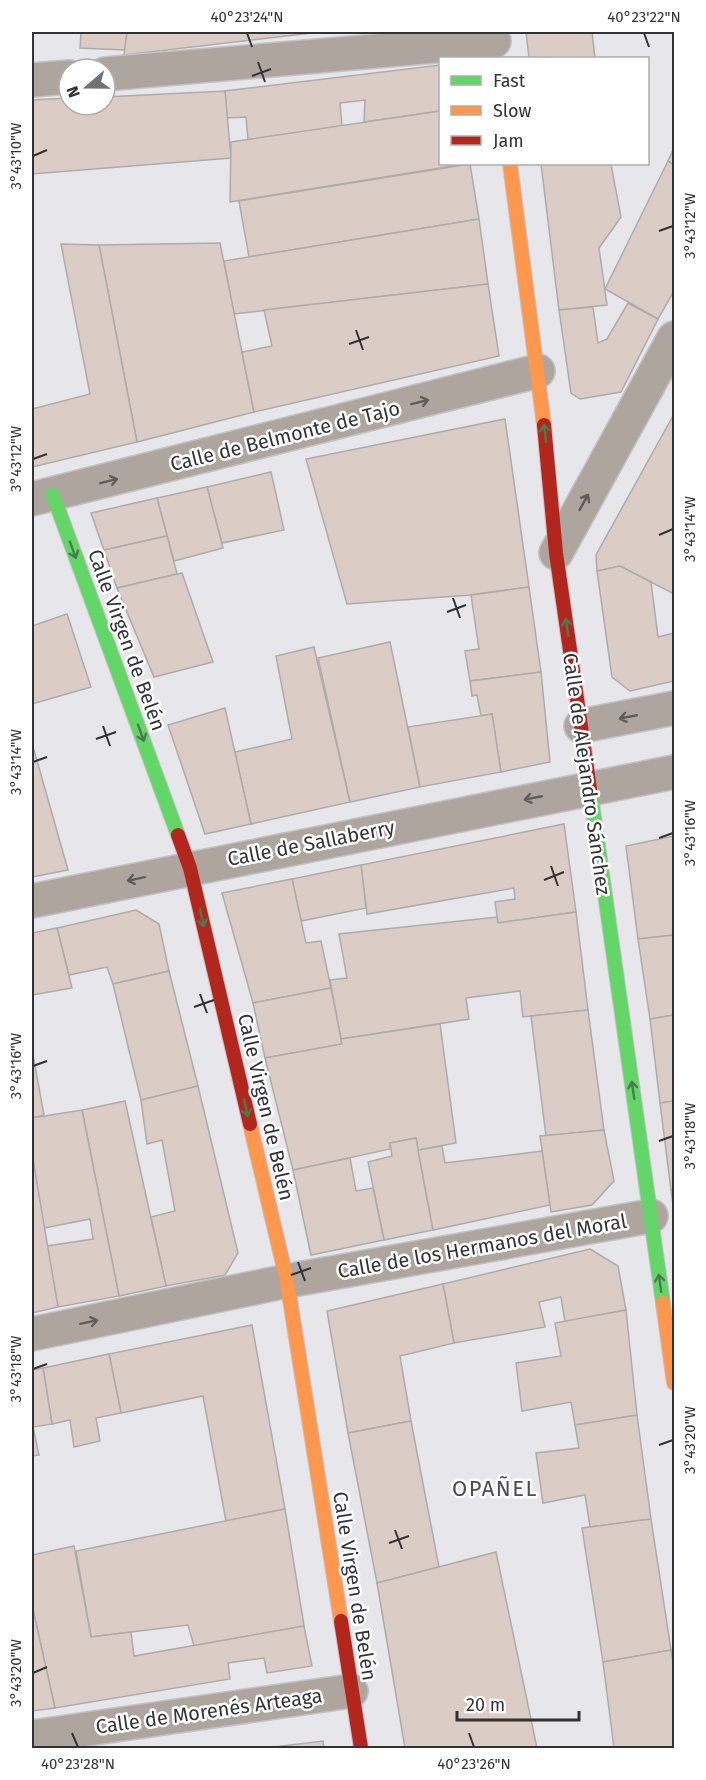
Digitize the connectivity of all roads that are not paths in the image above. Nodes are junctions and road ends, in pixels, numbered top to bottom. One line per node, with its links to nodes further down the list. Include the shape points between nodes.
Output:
1 (494, 44): 2 (street)
2 (117, 73)
3 (57, 78): 4 (street)
4 (32, 80)
5 (510, 165): 7 (street, Calle de Alejandro Sánchez)
6 (675, 338): 9 (street, one-way to 6)
7 (538, 371): 8 (street, Calle de Belmonte de Tajo, one-way to 7); 9 (street, Calle de Alejandro Sánchez, one-way to 7)
8 (42, 497): 14 (street, Calle Virgen de Belén, one-way to 14)
9 (556, 553): 11 (street, Calle de Alejandro Sánchez, one-way to 9)
10 (675, 708): 11 (street, one-way to 11)
11 (581, 726): 13 (street, Calle de Alejandro Sánchez)
12 (675, 772): 13 (street, Calle de Sallaberry)
13 (590, 787): 14 (street, Calle de Sallaberry, one-way to 14); 16 (street, Calle de Alejandro Sánchez, one-way to 13)
14 (190, 867): 15 (street, Calle de Sallaberry, one-way to 15); 17 (street, Calle Virgen de Belén, one-way to 17)
15 (32, 901)
16 (651, 1216): 17 (street, Calle de los Hermanos del Moral); 19 (street, Calle de Alejandro Sánchez, one-way to 16)
17 (286, 1281): 18 (street, Calle de los Hermanos del Moral, one-way to 17); 20 (street, Calle Virgen de Belén)
18 (32, 1334)
19 (675, 1383)
20 (351, 1691): 21 (street, Calle de Morenés Arteaga); 22 (street, Calle Virgen de Belén)
21 (32, 1737)
22 (361, 1749)

